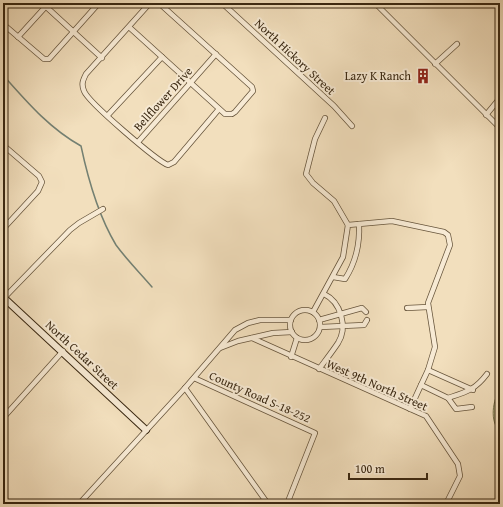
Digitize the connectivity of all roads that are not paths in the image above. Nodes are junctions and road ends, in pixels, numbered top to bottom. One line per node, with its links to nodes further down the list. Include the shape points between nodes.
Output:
1 (99, 3): 9 (street)
2 (150, 3): 8 (street, Bellflower Drive)
3 (159, 3): 12 (street)
4 (222, 3): 22 (street, North Hickory Street, via 334,106)
5 (375, 3): 15 (street)
6 (46, 4): 9 (street); 10 (street)
7 (3, 24): 10 (street)
8 (129, 27): 13 (street); 14 (street, Bellflower Drive)
9 (74, 30): 10 (street, via 49,59 44,59); 14 (street)
10 (18, 37)
11 (457, 44): 15 (street)
12 (216, 54): 16 (street, Bellflower Drive); 18 (street, via 251,86 253,91 232,114 226,114)
13 (162, 57): 16 (street); 19 (street)
14 (102, 58): 19 (street, Bellflower Drive, via 86,74 82,82 84,92)
15 (435, 64): 20 (street)
16 (190, 83): 18 (street); 24 (street, Bellflower Drive)
17 (500, 98): 20 (street)
18 (219, 109): 24 (street, via 171,164 159,160)
19 (108, 115): 24 (street, Bellflower Drive)
20 (486, 115): 23 (street)
21 (325, 118): 28 (street, via 315,140 306,174 334,201)
22 (352, 126)
23 (500, 128)
24 (138, 142)
25 (3, 145): 29 (street, via 39,176 42,182 38,191)
26 (103, 209): 32 (street, via 70,230)
27 (359, 224): 28 (street); 30 (street, via 358,246 349,272 344,279); 33 (street, via 392,221 426,227 448,235 450,245)
28 (348, 225): 30 (street, via 343,257)
29 (3, 229)
30 (333, 277): 31 (street)
31 (324, 294): 35 (street); 37 (street, via 333,300)
32 (4, 298): 49 (street, North Cedar Street)
33 (428, 306): 34 (street); 52 (street, via 436,347)
34 (407, 308)
35 (313, 312): 38 (street, via 301,311); 39 (street)
36 (366, 312): 37 (street, via 362,308)
37 (340, 313): 39 (street); 41 (street)
38 (291, 320): 43 (street); 44 (street, via 260,320 248,323)
39 (319, 320): 42 (street)
40 (366, 320): 41 (street, via 364,325)
41 (342, 326): 42 (street); 51 (street, via 338,343)
42 (320, 327): 46 (street, via 313,339)
43 (292, 332): 45 (street); 46 (street)
44 (233, 333): 47 (street); 48 (street)
45 (252, 338): 47 (street); 50 (street, West 9th North Street)
46 (297, 338): 50 (street)
47 (238, 341): 48 (street)
48 (220, 348): 54 (street)
49 (63, 352): 61 (street); 62 (street, North Cedar Street)
50 (290, 357): 51 (street, West 9th North Street)
51 (319, 369): 60 (street, West 9th North Street)
52 (428, 370): 55 (street); 57 (street)
53 (487, 374): 57 (street)
54 (194, 378): 56 (street); 65 (street, County Road S-18-252, via 315,433)
55 (421, 385): 58 (street); 60 (street)
56 (186, 388): 62 (street); 64 (street)
57 (473, 390): 58 (street)
58 (448, 398): 59 (street, via 456,409)
59 (472, 407)
60 (410, 409): 66 (street, West 9th North Street, via 426,416 458,464 460,476)
61 (3, 418)
62 (146, 430): 63 (street)
63 (79, 504)
64 (268, 504)
65 (287, 504)
66 (446, 504)

